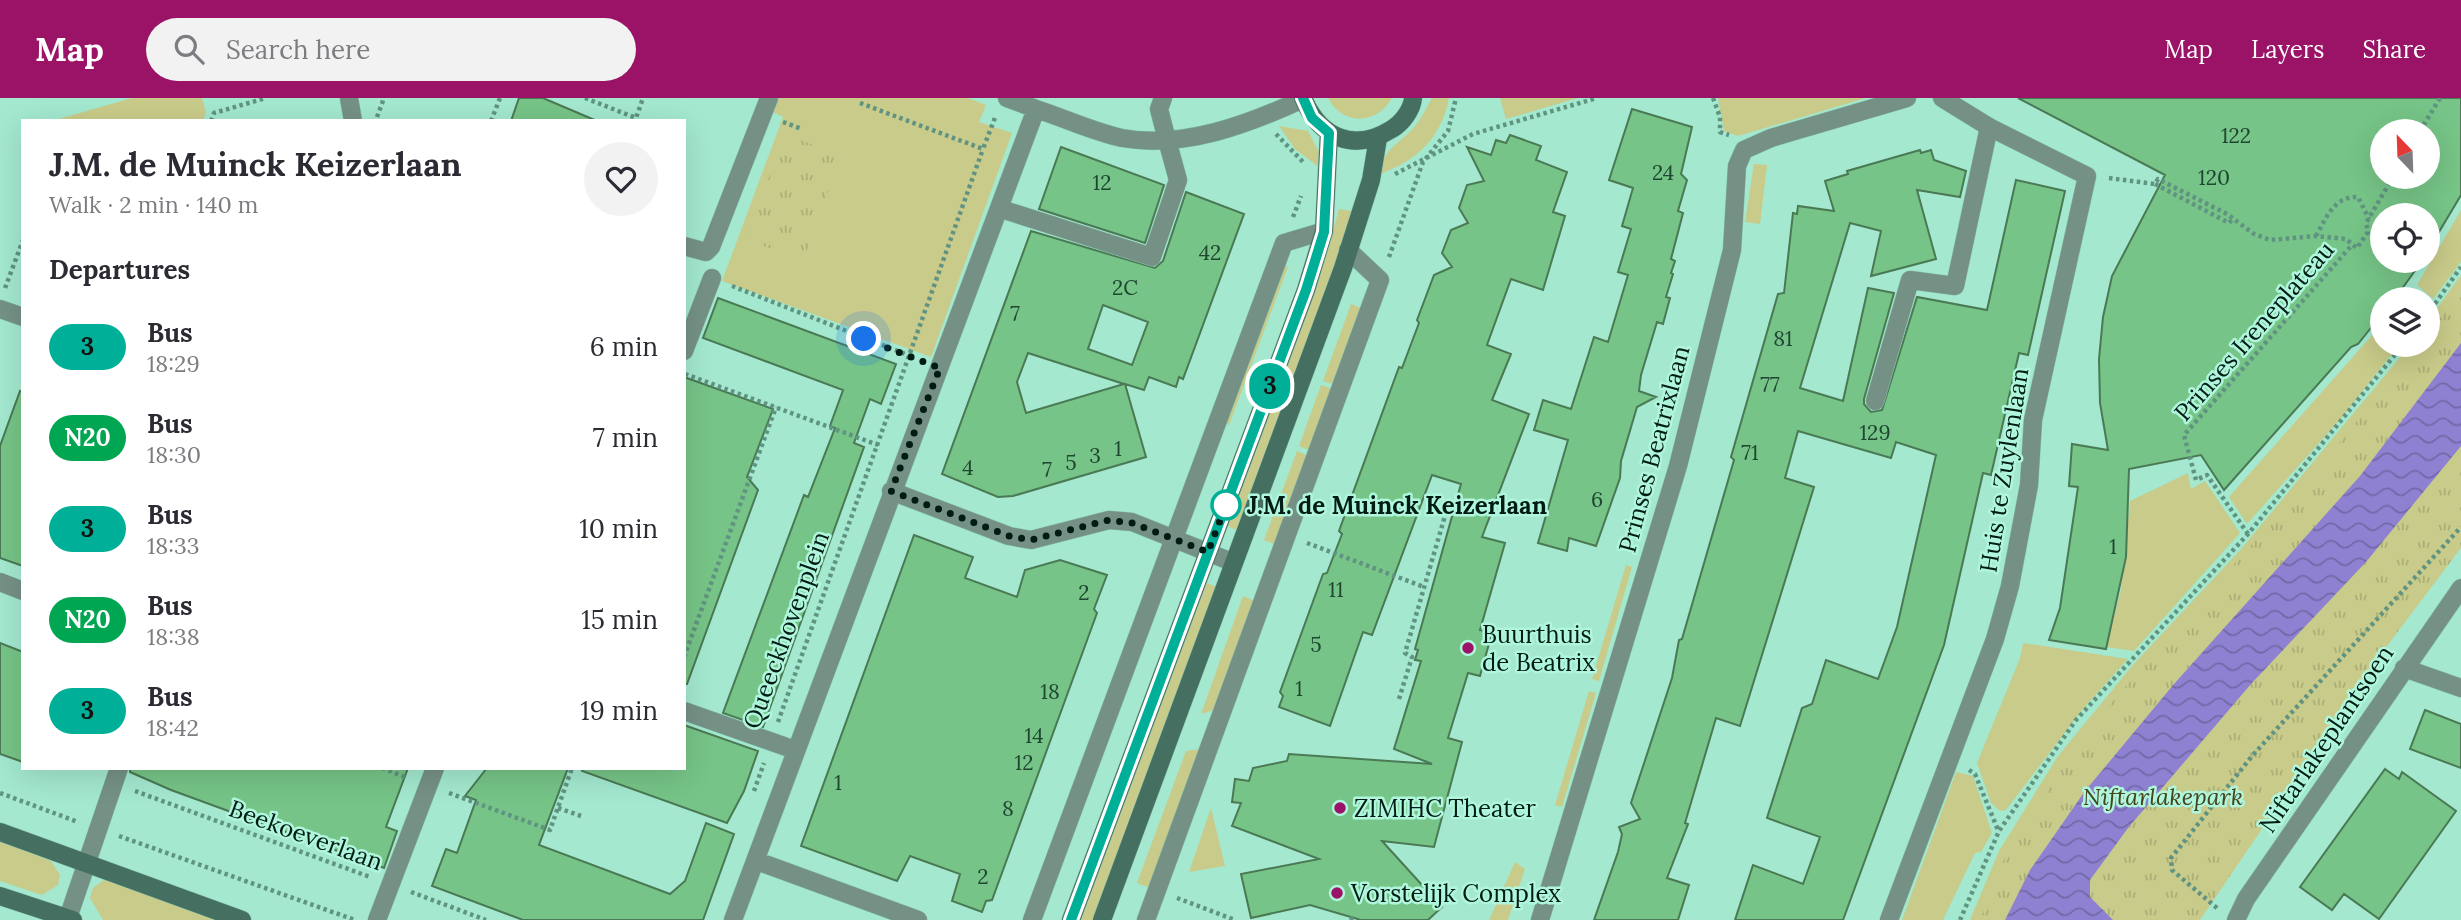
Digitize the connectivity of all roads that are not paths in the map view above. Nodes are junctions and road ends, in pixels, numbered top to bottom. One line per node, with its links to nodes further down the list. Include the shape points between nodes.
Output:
1 (348, 98): 10 (street)
2 (769, 98): 17 (street, via 711,247 706,252)
3 (1163, 98): 14 (street, via 1158,109)
4 (1303, 98): 12 (main road, via 1312,118); 14 (street, via 1266,116 1208,134)
5 (1413, 98): 13 (main road, via 1399,125)
6 (1907, 98): 51 (street, Prinses Beatrixlaan, via 1744,150 1737,166 1732,250 1678,466)
7 (1942, 98): 11 (street)
8 (1002, 104): 9 (street)
9 (1036, 109): 14 (street, via 1122,138); 15 (street, Queeckhovenplein)
10 (353, 119)
11 (1989, 127): 23 (street, via 1955,286 1910,280); 52 (street, Huis te Zuylenlaan, via 2087,176 2033,420 2029,485 2010,586 1995,639)
12 (1329, 133): 13 (main road, via 1345,140); 16 (main road)
13 (1378, 138): 18 (main road, via 1371,180)
14 (1167, 140): 15 (street, via 1178,180 1152,257)
15 (1001, 209): 24 (street, Queeckhovenplein)
16 (1324, 232): 25 (street, via 1284,243); 26 (main road)
17 (686, 247)
18 (1348, 250): 27 (main road); 50 (street, via 1380,281)
19 (712, 278): 22 (street)
20 (2, 314): 21 (street)
21 (21, 317)
22 (686, 346)
23 (1875, 401)
24 (891, 491): 25 (street, via 1031,540 1109,520 1132,523); 34 (street, Queeckhovenplein)
25 (1172, 539): 26 (street); 47 (street)
26 (1208, 552): 27 (street); 48 (main road)
27 (1232, 562): 49 (main road)
28 (0, 582): 30 (street)
29 (2461, 589): 31 (street, Niftarlakeplantsoen)
30 (21, 590)
31 (2404, 668): 32 (street); 41 (street, Niftarlakeplantsoen)
32 (2461, 688)
33 (686, 712): 34 (street)
34 (794, 750): 38 (street, Queeckhovenplein)
35 (434, 770): 44 (street)
36 (116, 776): 39 (street)
37 (0, 832): 39 (main road)
38 (757, 861): 45 (street, Queeckhovenplein); 46 (street)
39 (85, 863): 42 (street); 43 (main road)
40 (0, 896): 42 (main road)
41 (2230, 916)
42 (70, 919)
43 (242, 920)
44 (377, 920)
45 (733, 920)
46 (918, 920)
47 (1032, 920)
48 (1071, 920)
49 (1102, 920)
50 (1146, 920)
51 (1541, 920)
52 (1889, 920)

